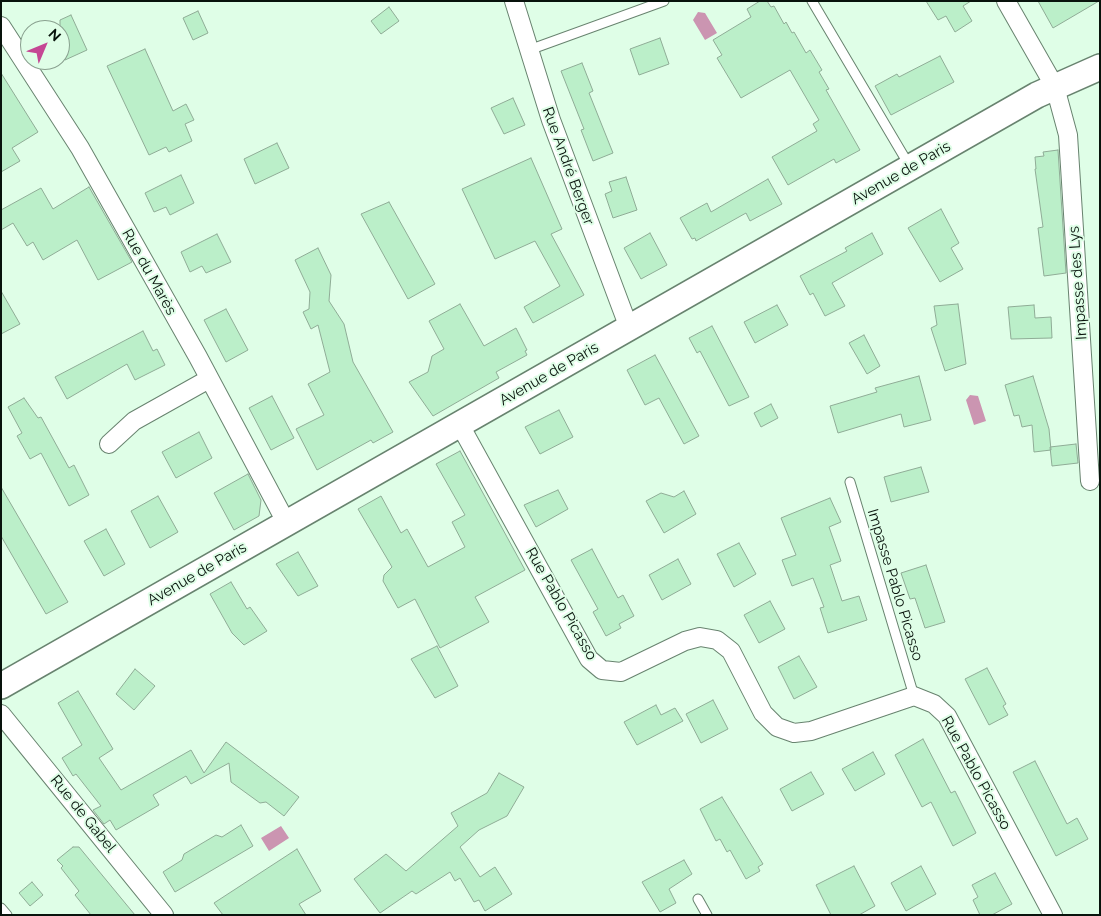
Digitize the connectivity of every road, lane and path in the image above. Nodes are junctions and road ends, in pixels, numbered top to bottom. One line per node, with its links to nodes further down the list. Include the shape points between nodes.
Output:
1 (514, 1): 6 (street, Rue André Berger)
2 (664, 1): 6 (lane)
3 (812, 1): 9 (lane)
4 (1006, 1): 8 (street, Impasse des Lys)
5 (1, 26): 11 (street, Rue du Marès, via 80,148)
6 (529, 50): 10 (street, Rue André Berger, via 551,120)
7 (1100, 67): 8 (main road, Avenue de Paris)
8 (1055, 87): 9 (main road, Avenue de Paris); 14 (street, Impasse des Lys, via 1068,135)
9 (910, 168): 10 (main road, Avenue de Paris)
10 (629, 328): 12 (main road, Avenue de Paris)
11 (210, 379): 13 (street, via 134,421); 16 (street, Rue du Marès)
12 (460, 424): 16 (main road, Avenue de Paris); 18 (street, Rue Pablo Picasso, via 589,659 602,670 621,672 700,637 717,640 731,651 763,714 777,727 794,733 811,731)
13 (109, 444)
14 (1090, 481)
15 (850, 482): 18 (lane, Impasse Pablo Picasso)
16 (287, 524): 17 (main road, Avenue de Paris)
17 (1, 686)
18 (914, 696): 25 (street, Rue Pablo Picasso, via 934,704 947,716)
19 (1, 714): 23 (street, Rue de Gabel)
20 (698, 898): 24 (lane)
21 (1, 908): 22 (lane)
22 (7, 915)
23 (164, 915)
24 (707, 915)
25 (1053, 915)

